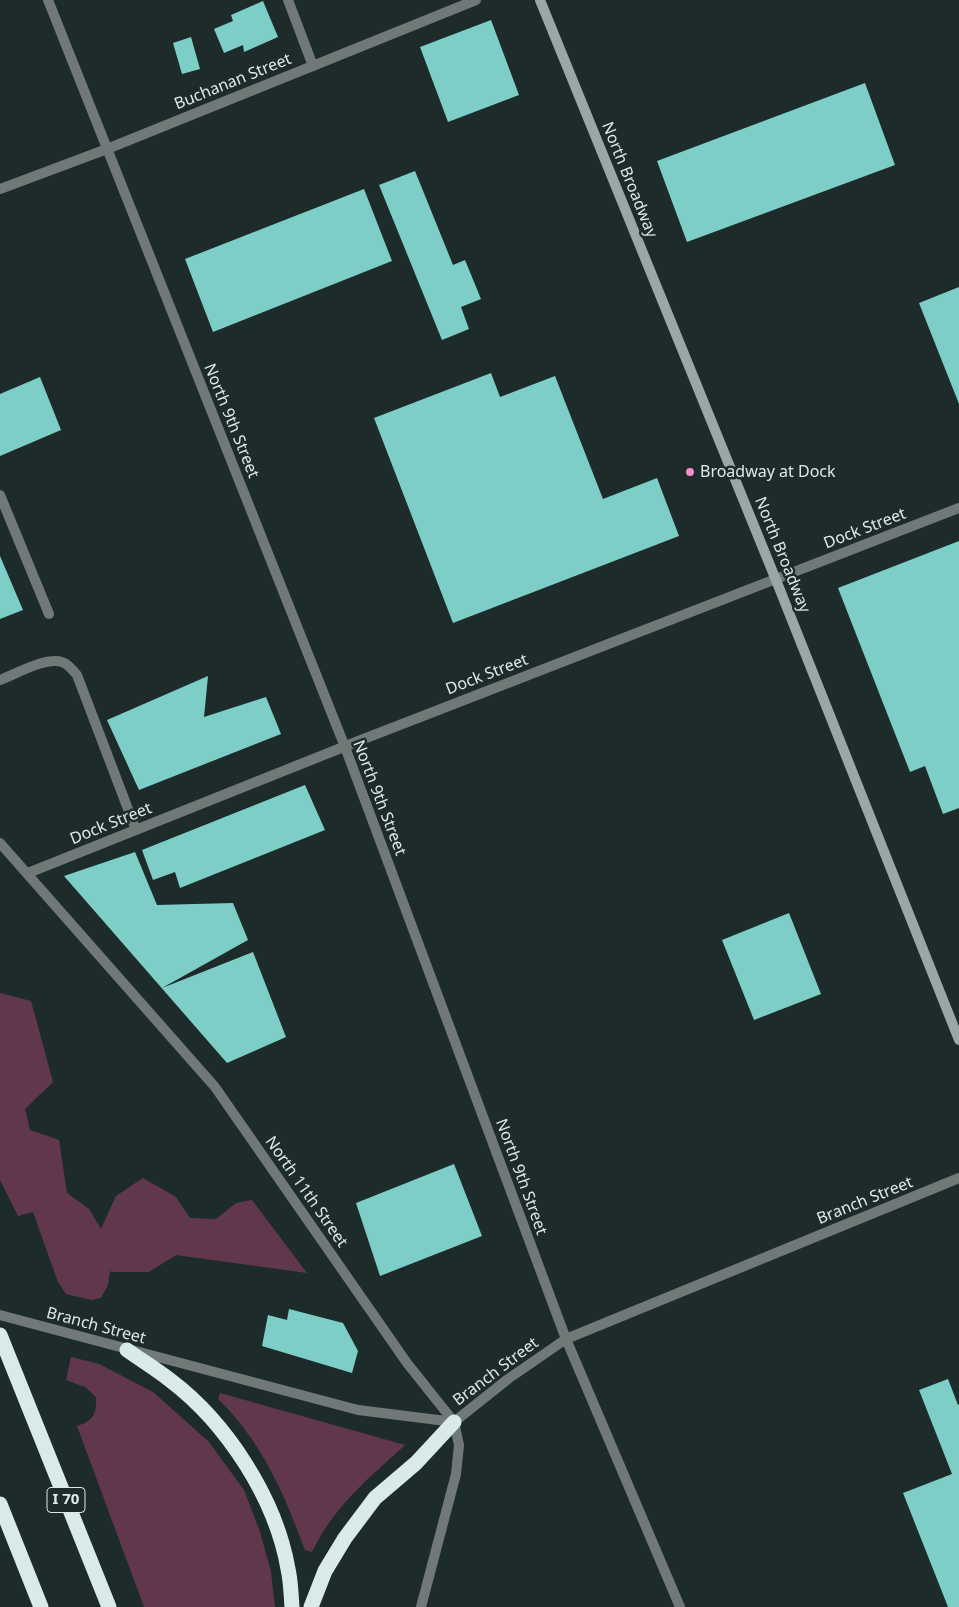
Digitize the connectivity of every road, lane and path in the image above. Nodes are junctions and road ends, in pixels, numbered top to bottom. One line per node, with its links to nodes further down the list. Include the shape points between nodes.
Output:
1 (48, 0): 6 (street, North 9th Street)
2 (288, 0): 5 (street)
3 (476, 0): 5 (street, Buchanan Street)
4 (540, 0): 10 (main road, North Broadway)
5 (312, 66): 6 (street, Buchanan Street)
6 (107, 149): 7 (street, Buchanan Street); 13 (street, North 9th Street)
7 (0, 189)
8 (0, 495): 11 (street)
9 (959, 508): 10 (street, Dock Street)
10 (776, 580): 13 (street, Dock Street); 17 (main road, North Broadway)
11 (50, 614)
12 (0, 680): 14 (street, via 48,661 68,665 77,675)
13 (345, 747): 14 (street, Dock Street); 21 (street, North 9th Street)
14 (136, 830): 16 (street, Dock Street)
15 (0, 843): 16 (street, North 11th Street)
16 (28, 873): 23 (street, North 11th Street, via 215,1087 406,1364)
17 (959, 1040)
18 (959, 1178): 21 (street, Branch Street)
19 (0, 1316): 22 (street, Branch Street)
20 (0, 1335): 26 (highway, I 70)
21 (566, 1339): 23 (street, Branch Street); 30 (street, North 9th Street)
22 (127, 1350): 23 (street, Branch Street, via 358,1410); 27 (highway, via 172,1381 214,1420 258,1483 286,1559)
23 (454, 1422): 28 (highway, via 416,1463 375,1498 325,1571); 29 (street, North 11th Street, via 459,1446 456,1474)
24 (0, 1504): 25 (highway)
25 (41, 1607)
26 (108, 1607)
27 (292, 1607)
28 (311, 1607)
29 (421, 1607)
30 (680, 1607)

